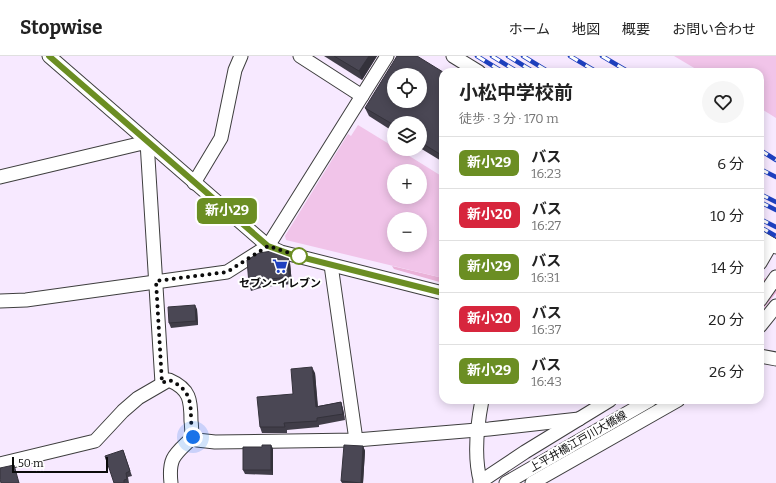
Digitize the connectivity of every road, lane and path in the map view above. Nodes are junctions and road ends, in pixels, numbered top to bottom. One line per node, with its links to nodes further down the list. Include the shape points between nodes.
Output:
1 (49, 56): 8 (street)
2 (240, 56): 10 (street, via 221,138)
3 (300, 56): 7 (street)
4 (387, 56): 7 (street)
5 (453, 56): 6 (street)
6 (472, 68)
7 (362, 96): 12 (street)
8 (147, 142): 9 (street); 10 (street); 17 (street)
9 (0, 178)
10 (194, 183): 12 (street)
11 (764, 240): 13 (street)
12 (268, 246): 15 (street); 17 (street, via 227,272)
13 (774, 246): 14 (street)
14 (764, 259)
15 (331, 265): 18 (street); 33 (street)
16 (776, 277): 19 (street)
17 (156, 281): 20 (street, via 26,300); 25 (street)
18 (439, 291)
19 (764, 294)
20 (0, 301)
21 (776, 306): 22 (street)
22 (764, 321)
23 (764, 357): 24 (street)
24 (776, 360)
25 (162, 383): 32 (street, via 169,380 178,384 187,393 191,407); 34 (street, via 138,398 95,441)
26 (481, 404): 31 (street)
27 (603, 404): 30 (street)
28 (643, 404): 37 (street, 上平井橋江戸川大橋線)
29 (671, 404): 38 (street)
30 (579, 419): 31 (street); 36 (street)
31 (478, 430): 33 (street); 36 (street, via 477,462)
32 (193, 437): 33 (street, via 197,440 215,442); 35 (street, via 173,456)
33 (356, 440)
34 (0, 464)
35 (171, 483)
36 (480, 483)
37 (506, 483)
38 (532, 483)

